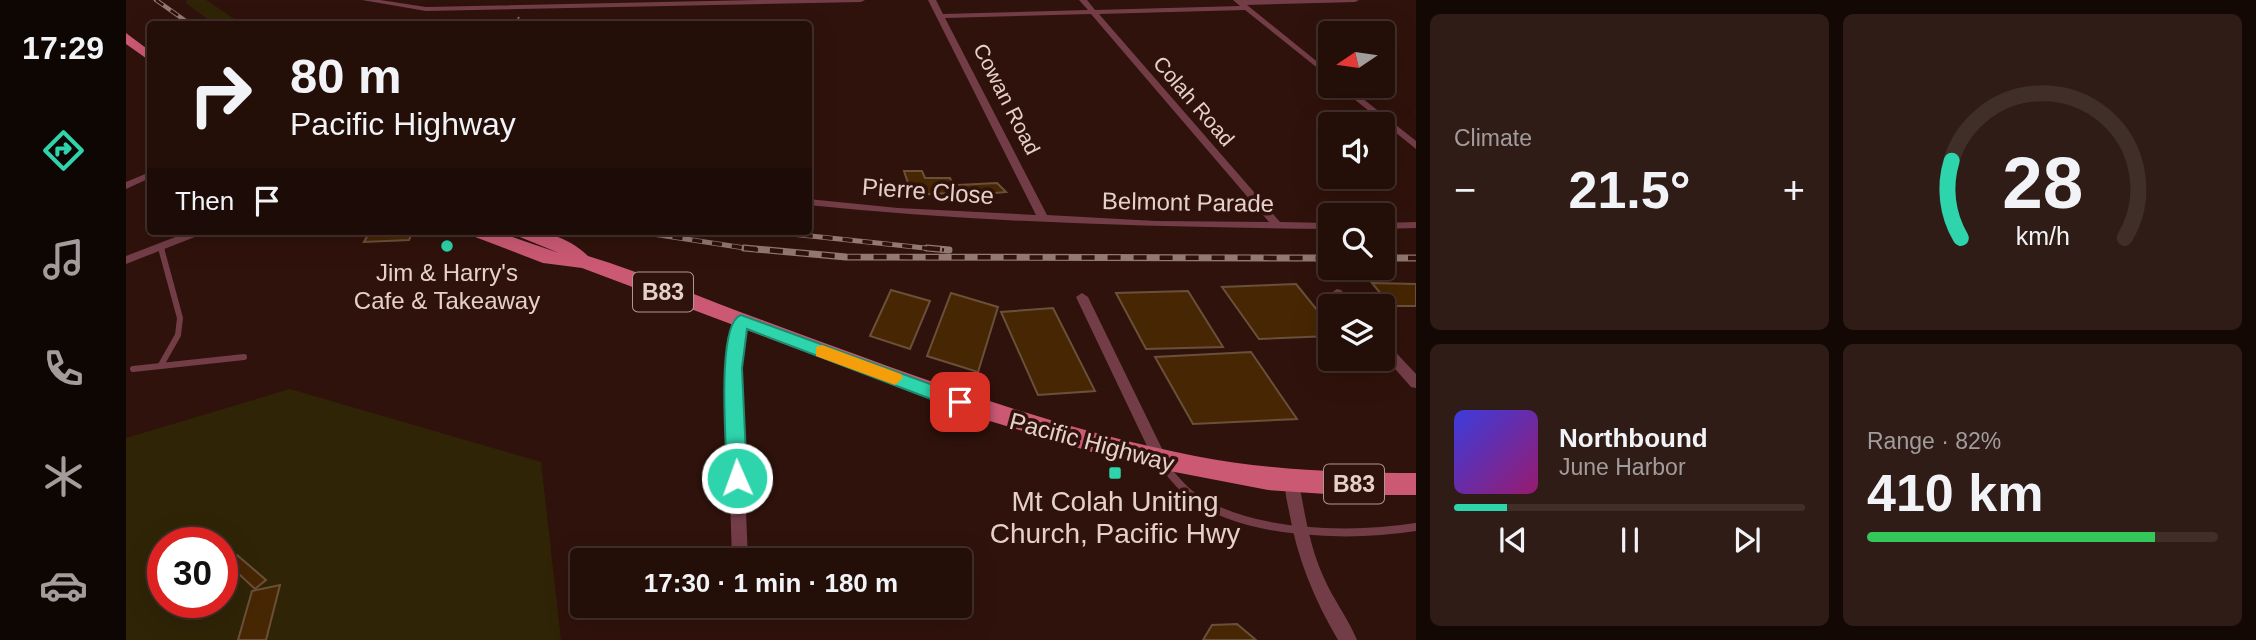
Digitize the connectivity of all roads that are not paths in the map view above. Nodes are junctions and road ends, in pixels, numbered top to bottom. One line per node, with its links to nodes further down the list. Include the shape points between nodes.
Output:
1 (366, 0): 6 (street)
2 (861, 0): 7 (street)
3 (932, 0): 10 (street, Cowan Road)
4 (1083, 0): 9 (street, Colah Road)
5 (1355, 0): 8 (street)
6 (386, 3): 7 (street, via 426,9)
7 (559, 3)
8 (1242, 4): 9 (street); 15 (street)
9 (1094, 13): 10 (street); 23 (street, Colah Road)
10 (941, 16): 21 (street, Cowan Road)
11 (126, 24): 13 (main road)
12 (126, 37): 14 (main road)
13 (147, 40)
14 (147, 54)
15 (1318, 66)
16 (1357, 98): 17 (street)
17 (1416, 146)
18 (147, 176): 19 (street)
19 (126, 186)
20 (812, 202): 21 (street, Pierre Close)
21 (1044, 219): 23 (street, Belmont Parade)
22 (1416, 225): 25 (street)
23 (1278, 226): 24 (street, Belmont Parade)
24 (1318, 226)
25 (1395, 226)
26 (190, 235): 29 (street)
27 (488, 235): 31 (main road, Pacific Highway / B83, via 550,258)
28 (533, 235): 31 (main road, Pacific Highway / B83, via 563,246)
29 (161, 246): 30 (street); 36 (lane, via 180,318 178,335)
30 (126, 260)
31 (585, 262): 33 (main road, Pacific Highway / B83)
32 (1082, 297): 39 (street)
33 (741, 321): 39 (main road, Pacific Highway / B83, via 1004,418); 44 (street, via 733,368)
34 (244, 357): 36 (lane)
35 (1395, 360): 38 (street)
36 (162, 366): 37 (lane)
37 (133, 369)
38 (1416, 383)
39 (1162, 463): 40 (main road, Pacific Highway / B83); 43 (lane, via 1199,499 1252,519)
40 (1292, 483): 41 (main road, Pacific Highway / B83); 43 (street)
41 (1416, 484)
42 (1416, 527): 43 (lane, via 1331,533)
43 (1298, 528): 45 (street, via 1319,592)
44 (740, 548)
45 (1348, 640)

